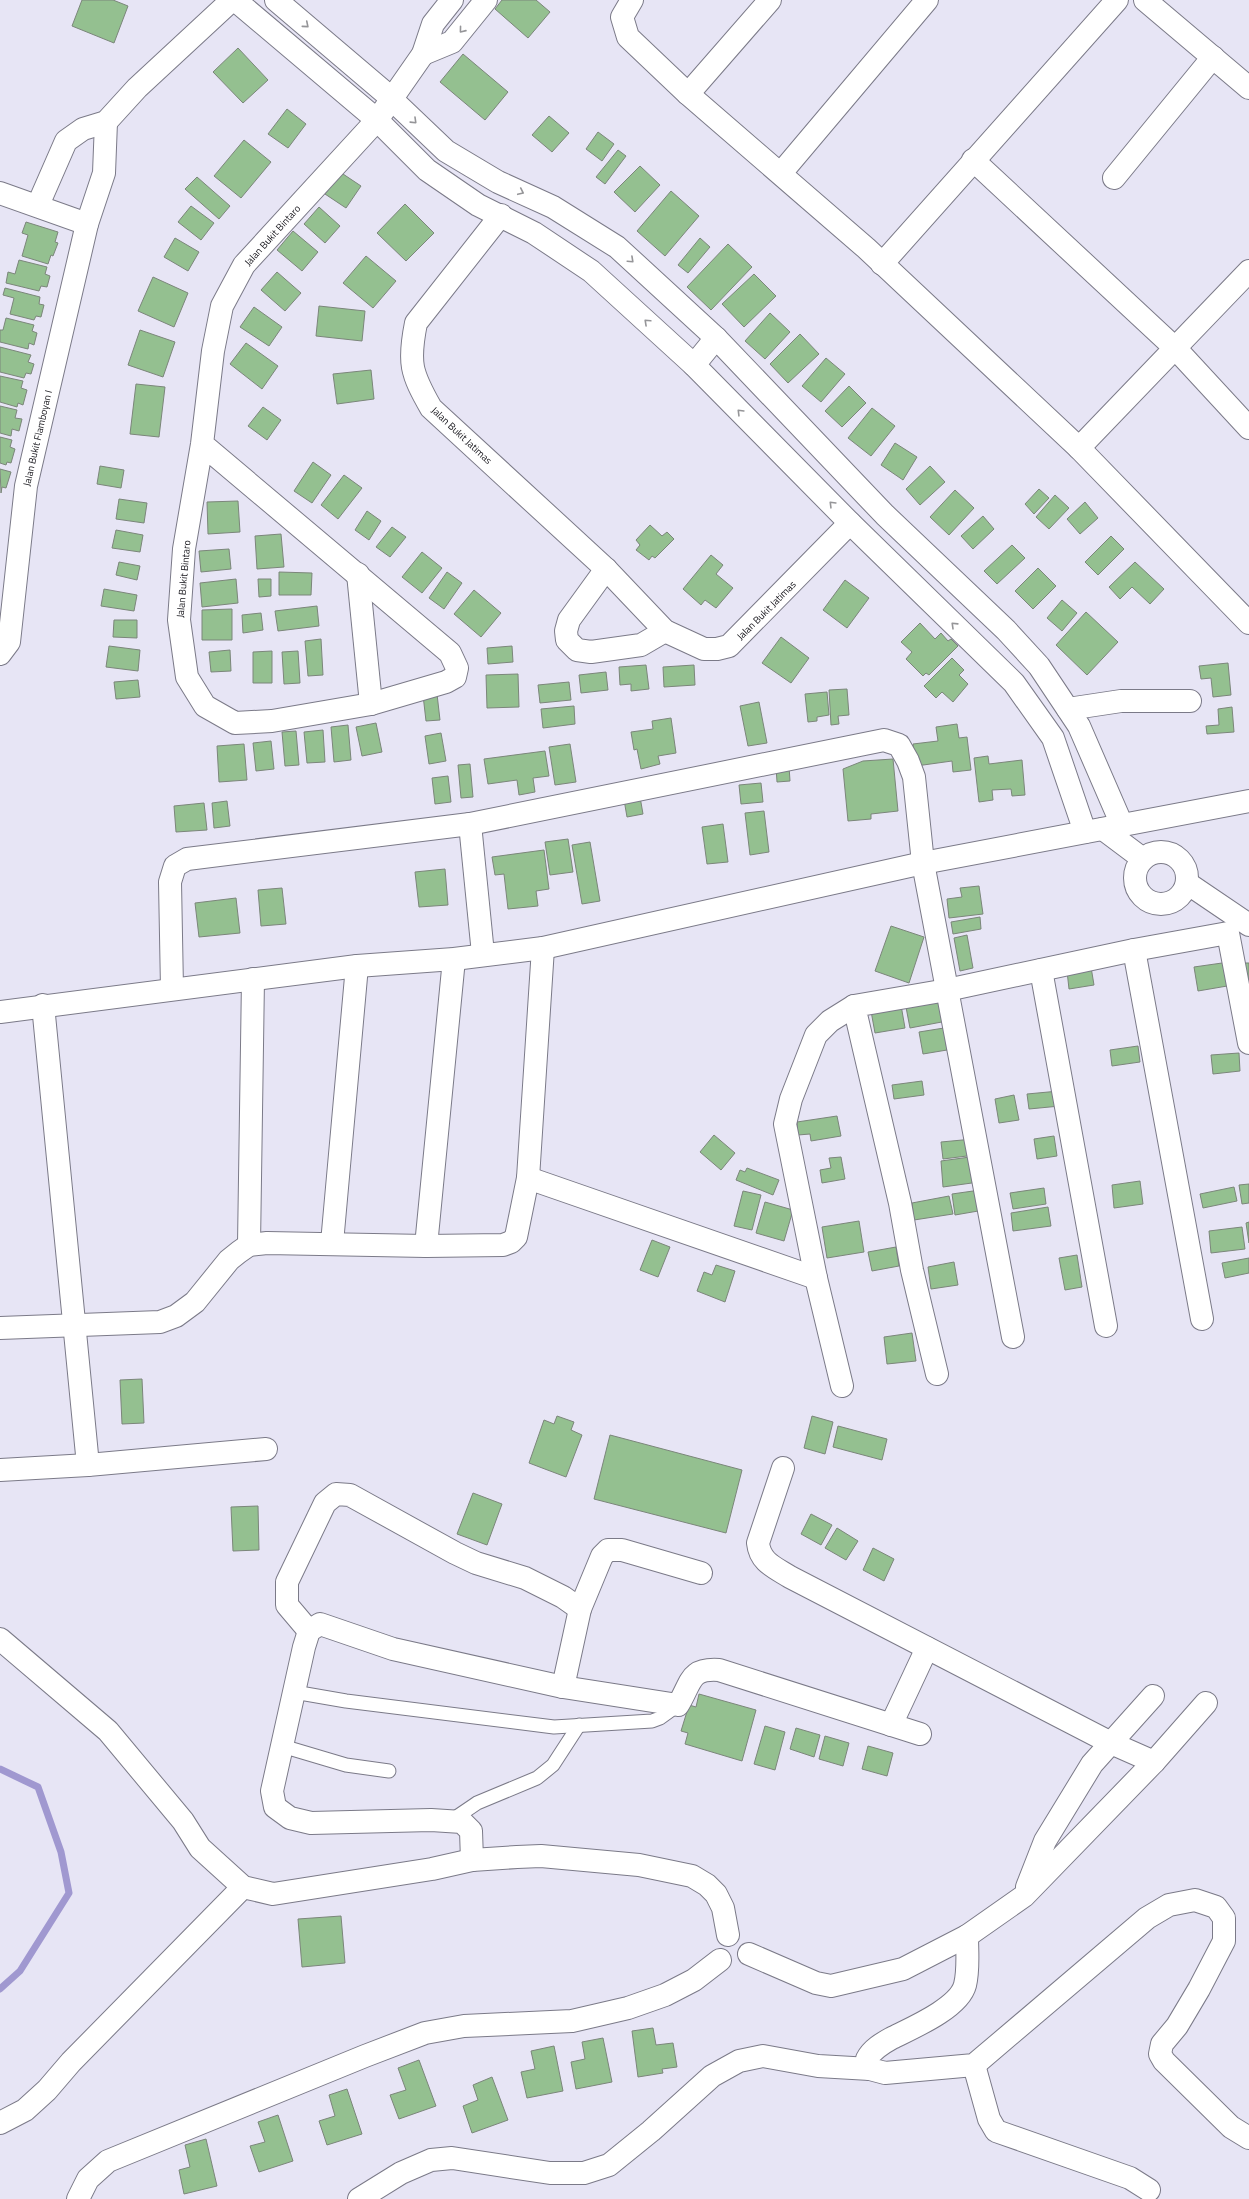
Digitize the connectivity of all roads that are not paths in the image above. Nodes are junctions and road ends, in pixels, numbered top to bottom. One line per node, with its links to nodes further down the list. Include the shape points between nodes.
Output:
1 (232, 0): 17 (street, via 137,88)
2 (235, 0): 16 (street)
3 (276, 0): 15 (street, one-way to 15)
4 (452, 0): 11 (street, Jalan Bukit Bintaro, via 433,24)
5 (486, 0): 11 (street, one-way to 11, via 452,42)
6 (632, 0): 14 (street, via 622,17 628,37)
7 (770, 0): 14 (street)
8 (927, 0): 19 (street)
9 (1118, 0): 18 (street)
10 (1146, 0): 12 (street)
11 (423, 54): 15 (street, Jalan Bukit Bintaro)
12 (1213, 57): 13 (street); 20 (street)
13 (1246, 78)
14 (688, 94): 19 (street)
15 (392, 100): 16 (street, Jalan Bukit Bintaro); 27 (street, one-way to 27, via 446,151 498,182 553,207 617,247)
16 (378, 120): 23 (street, via 427,170 478,205); 31 (street, Jalan Bukit Bintaro, via 244,265 222,306 213,351)
17 (106, 122): 22 (street, via 83,129 66,141); 24 (street, Jalan Bukit Flamboyan I, via 104,173)
18 (973, 160): 25 (street); 28 (street)
19 (781, 173): 25 (street)
20 (1114, 178)
21 (0, 193): 22 (street)
22 (38, 205): 24 (street)
23 (501, 215): 29 (street, one-way to 23, via 591,271 534,233); 34 (street, Jalan Bukit Jatimas, via 416,323 411,365 431,408)
24 (87, 224): 40 (street, Jalan Bukit Flamboyan I, via 26,486 9,642)
25 (882, 264): 32 (street)
26 (1249, 271): 28 (street)
27 (716, 338): 29 (street); 37 (street, via 885,515)
28 (1176, 349): 30 (street); 32 (street)
29 (694, 365): 33 (street, one-way to 29)
30 (1249, 428)
31 (202, 444): 35 (street, Jalan Bukit Bintaro); 42 (street, Jalan Bukit Bintaro, via 184,549 179,620 187,678 205,706 235,723 272,721)
32 (1079, 448): 36 (street)
33 (850, 523): 38 (street, Jalan Bukit Jatimas, via 729,646 704,649); 39 (street, one-way to 33)
34 (606, 569): 38 (street, Jalan Bukit Jatimas); 38 (street, via 569,620 567,640 577,650 591,652 641,645)
35 (358, 574): 42 (street); 42 (street, Jalan Bukit Bintaro, via 450,653 457,668 452,680)
36 (1249, 624)
37 (1006, 630): 39 (street); 43 (street, via 1039,666)
38 (665, 631)
39 (982, 652): 46 (street, via 1014,683 1053,738)
40 (1, 653)
41 (1190, 701): 43 (street, via 1120,701)
42 (371, 704)
43 (1068, 709): 46 (street, via 1080,726)
44 (1249, 801): 46 (street)
45 (470, 824): 48 (street, via 884,740 899,745 914,777); 54 (street); 59 (street, via 187,860 175,866 170,882)
46 (1103, 829): 47 (street); 48 (street)
47 (1143, 859): 49 (street, via 1161,852 1171,854 1183,864); 49 (street, via 1137,867 1136,886 1148,902 1158,905 1177,900)
48 (924, 863): 52 (street); 60 (street)
49 (1187, 883): 50 (street)
50 (1249, 925)
51 (1239, 931): 53 (street); 64 (street)
52 (543, 948): 54 (street); 65 (street)
53 (1134, 950): 57 (street); 70 (street)
54 (483, 954): 55 (street)
55 (454, 958): 56 (street); 68 (street)
56 (357, 966): 58 (street); 66 (street)
57 (1041, 970): 60 (street); 72 (street)
58 (253, 979): 59 (street); 67 (street)
59 (172, 989): 61 (street)
60 (947, 990): 62 (street); 74 (street)
61 (43, 1005): 63 (street); 71 (street)
62 (854, 1006): 69 (street, via 830,1021 816,1035 791,1099 785,1124); 75 (street, via 899,1195 912,1270)
63 (0, 1012)
64 (1249, 1043)
65 (528, 1178): 68 (street, via 520,1225 516,1237 511,1242 503,1245); 69 (street)
66 (332, 1244): 67 (street); 68 (street)
67 (249, 1245): 71 (street, via 229,1260 195,1302 176,1316 160,1322)
68 (426, 1246)
69 (816, 1278): 76 (street)
70 (1202, 1319)
71 (74, 1325): 73 (street); 78 (street)
72 (1106, 1326)
73 (0, 1328)
74 (1013, 1337)
75 (937, 1374)
76 (842, 1386)
77 (266, 1449): 78 (street)
78 (88, 1465): 80 (street)
79 (783, 1468): 85 (street, via 758,1543 760,1555 790,1578)
80 (0, 1470)
81 (701, 1573): 82 (street, via 622,1550 608,1550 602,1556)
82 (580, 1609): 83 (street, via 563,1596 525,1578 476,1563 455,1553 350,1495 336,1494 325,1503 287,1582 287,1604); 86 (street)
83 (309, 1631): 86 (street, via 320,1624 393,1649); 87 (street)
84 (0, 1639): 100 (street, via 108,1731 183,1821 200,1848)
85 (927, 1648): 92 (street); 94 (street)
86 (563, 1688): 90 (street)
87 (294, 1692): 91 (lane, via 470,1717 554,1726); 95 (street)
88 (1154, 1696): 94 (street)
89 (1206, 1703): 96 (street)
90 (678, 1705): 91 (lane, via 652,1721); 92 (street, via 695,1674 704,1669 719,1670)
91 (578, 1725): 98 (lane, via 553,1765 538,1778 477,1803)
92 (891, 1725): 93 (street)
93 (920, 1734)
94 (1111, 1743): 96 (street); 101 (street, via 1092,1764 1045,1841)
95 (282, 1746): 97 (lane, via 346,1765); 98 (street, via 272,1791 275,1807 290,1818 311,1824)
96 (1154, 1762): 101 (street)
97 (389, 1771)
98 (452, 1820): 99 (street, via 462,1822 471,1831)
99 (472, 1860): 100 (street, via 273,1894); 102 (street, via 542,1856 639,1865 692,1876 716,1894 723,1908)
100 (242, 1887): 108 (street, via 71,2062 47,2090 25,2110)
101 (1024, 1896): 103 (street)
102 (728, 1935): 104 (street, via 736,1934 743,1938); 105 (street, via 718,1945 717,1954)
103 (967, 1936): 104 (street, via 903,1969 831,1986 816,1983); 107 (street, via 968,1967 965,1987 960,1995 948,2007 869,2053 867,2059)
104 (749, 1954): 105 (street, via 742,1964 735,1966 727,1966)
105 (720, 1960): 111 (street, via 694,1980 666,1995 628,2008 572,2021 464,2026 425,2033 371,2053 108,2161 88,2179)
106 (974, 2065): 107 (street, via 885,2073); 109 (street, via 1147,1918 1169,1905 1195,1900 1216,1907 1224,1918 1224,1941 1181,2019 1162,2044 1160,2054 1164,2061 1231,2127); 110 (street, via 989,2119 996,2131 1130,2178)
107 (870, 2069): 112 (street, via 818,2066 763,2056 739,2062 712,2076 609,2166 584,2173 550,2173 452,2158 431,2160 401,2173)
108 (0, 2123)
109 (1249, 2138)
110 (1149, 2190)
111 (78, 2199)
112 (359, 2199)

